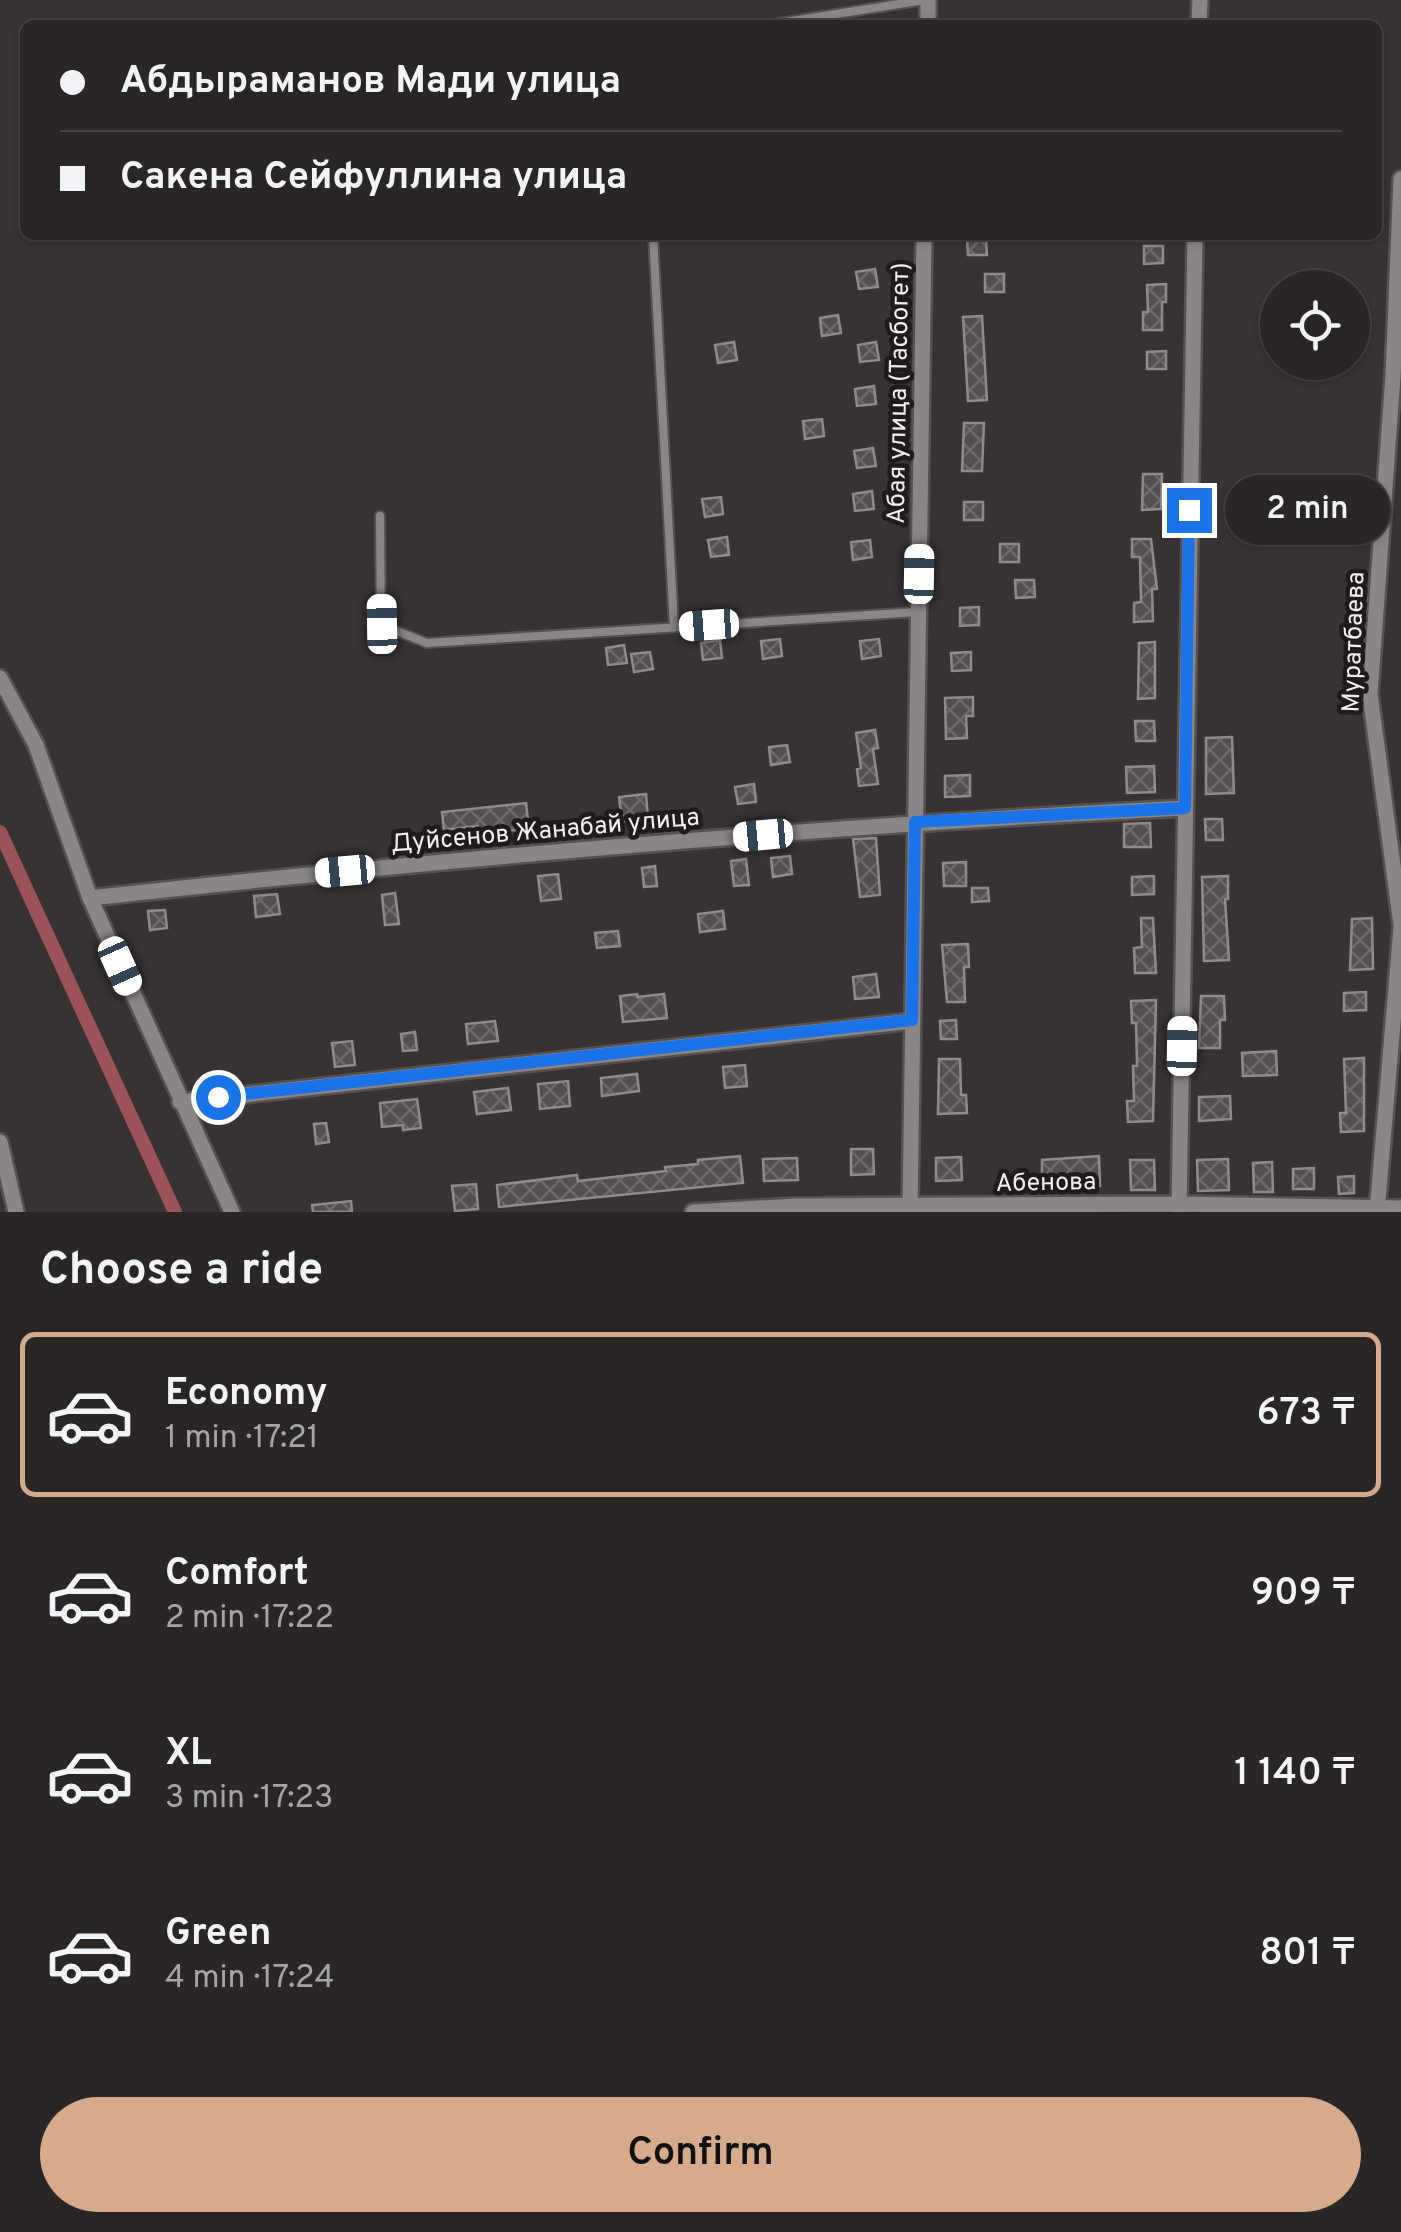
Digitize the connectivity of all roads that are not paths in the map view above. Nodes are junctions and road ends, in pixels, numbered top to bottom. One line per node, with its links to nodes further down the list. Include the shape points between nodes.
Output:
1 (926, 0): 2 (lane)
2 (799, 20)
3 (1401, 179): 14 (street, Муратбаева, via 1370,694)
4 (652, 240): 9 (lane)
5 (924, 240): 8 (street, Абая улица (Тасбогет))
6 (1195, 240): 11 (street)
7 (380, 516): 9 (lane, via 382,624 428,643)
8 (918, 612): 9 (lane); 12 (street, Абая улица (Тасбогет))
9 (674, 628)
10 (0, 678): 13 (street, via 36,745)
11 (1185, 808): 12 (street, Дуйсенов Жанабай улица); 18 (street)
12 (915, 822): 13 (street, Дуйсенов Жанабай улица); 15 (street, Абая улица (Тасбогет))
13 (90, 898): 16 (street)
14 (1401, 927): 21 (street, Муратбаева)
15 (912, 1020): 16 (street); 20 (street, Абая улица (Тасбогет))
16 (180, 1102): 23 (street)
17 (0, 1142): 22 (street)
18 (1179, 1208): 20 (street, Абенова); 21 (street, Абенова)
19 (1401, 1208): 21 (street, Абенова)
20 (910, 1210): 24 (street, Абенова, via 796,1206)
21 (1377, 1210)
22 (16, 1212)
23 (232, 1212)
24 (693, 1212)

